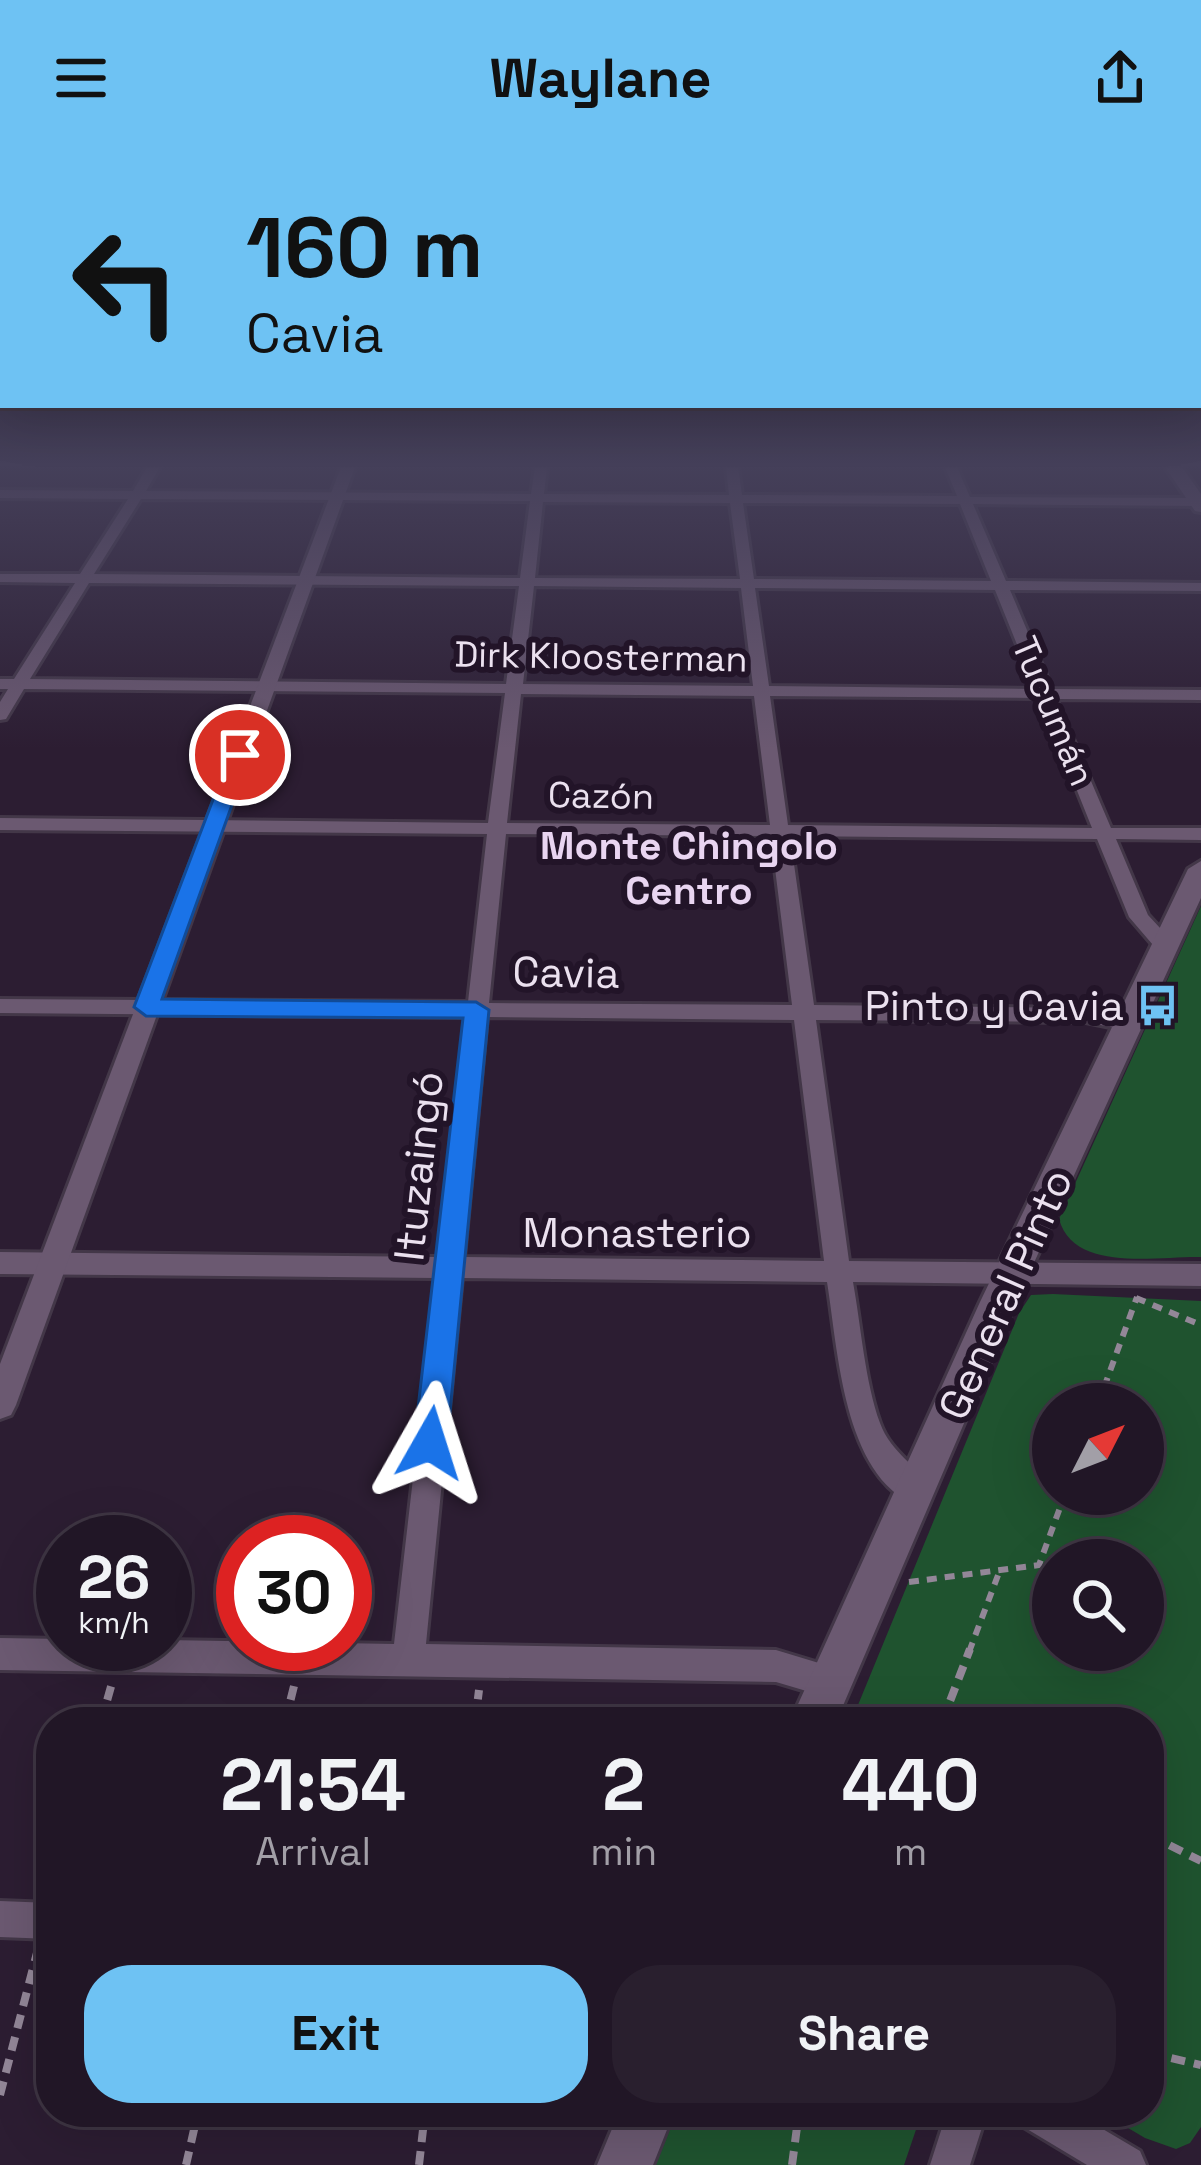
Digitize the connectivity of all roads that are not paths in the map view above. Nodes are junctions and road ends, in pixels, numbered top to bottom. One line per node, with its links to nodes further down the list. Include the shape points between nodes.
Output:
1 (95, 561): 7 (street)
2 (315, 561): 8 (street)
3 (532, 561): 9 (street, Ituzaingó)
4 (745, 561): 10 (street)
5 (990, 561): 11 (street, Tucumán)
6 (0, 578): 7 (street)
7 (84, 579): 8 (street); 14 (street)
8 (308, 581): 9 (street); 15 (street)
9 (530, 584): 10 (street); 16 (street, Ituzaingó)
10 (748, 585): 11 (street); 17 (street)
11 (1001, 587): 12 (street); 18 (street, Tucumán)
12 (1201, 587)
13 (0, 684): 14 (street, Dirk Kloosterman)
14 (20, 684): 15 (street, Dirk Kloosterman); 20 (street)
15 (266, 686): 16 (street, Dirk Kloosterman); 22 (street)
16 (516, 688): 17 (street, Dirk Kloosterman); 23 (street, Ituzaingó)
17 (762, 691): 18 (street, Dirk Kloosterman); 24 (street)
18 (1046, 694): 19 (street, Dirk Kloosterman); 25 (street, Tucumán)
19 (1201, 695)
20 (0, 715)
21 (0, 824): 22 (street, Cazón)
22 (215, 825): 23 (street, Cazón); 30 (street)
23 (497, 827): 24 (street, Cazón); 31 (street, Ituzaingó)
24 (782, 830): 25 (street, Cazón); 32 (street)
25 (1105, 831): 26 (street, Cazón); 28 (street, Tucumán, via 1139,917)
26 (1201, 834)
27 (1201, 869): 28 (main road, General Pinto)
28 (1166, 947): 33 (main road, General Pinto)
29 (0, 1006): 30 (street, Cavia)
30 (146, 1007): 31 (street, Cavia); 35 (street)
31 (476, 1010): 32 (street, Cavia); 36 (street, Ituzaingó)
32 (808, 1015): 33 (street, Cavia); 37 (street)
33 (1130, 1023): 39 (main road, General Pinto)
34 (0, 1263): 35 (street, Monasterio)
35 (49, 1264): 36 (street, Monasterio); 40 (street)
36 (449, 1270): 37 (street, Monasterio); 43 (street, Ituzaingó)
37 (838, 1273): 39 (street, Monasterio); 41 (street, via 866,1425 886,1464)
38 (1201, 1274): 39 (street, Monasterio)
39 (1012, 1275): 41 (main road, General Pinto)
40 (0, 1405)
41 (916, 1491): 44 (main road, General Pinto)
42 (0, 1654): 43 (street)
43 (407, 1659): 44 (street, via 776,1666)
44 (830, 1682): 45 (main road, General Pinto)
45 (819, 1707)
46 (0, 1919): 47 (street)
47 (36, 1920)
48 (641, 2127): 51 (main road)
49 (962, 2127): 52 (street)
50 (1061, 2127): 53 (street)
51 (625, 2165)
52 (950, 2165)
53 (1126, 2165)

